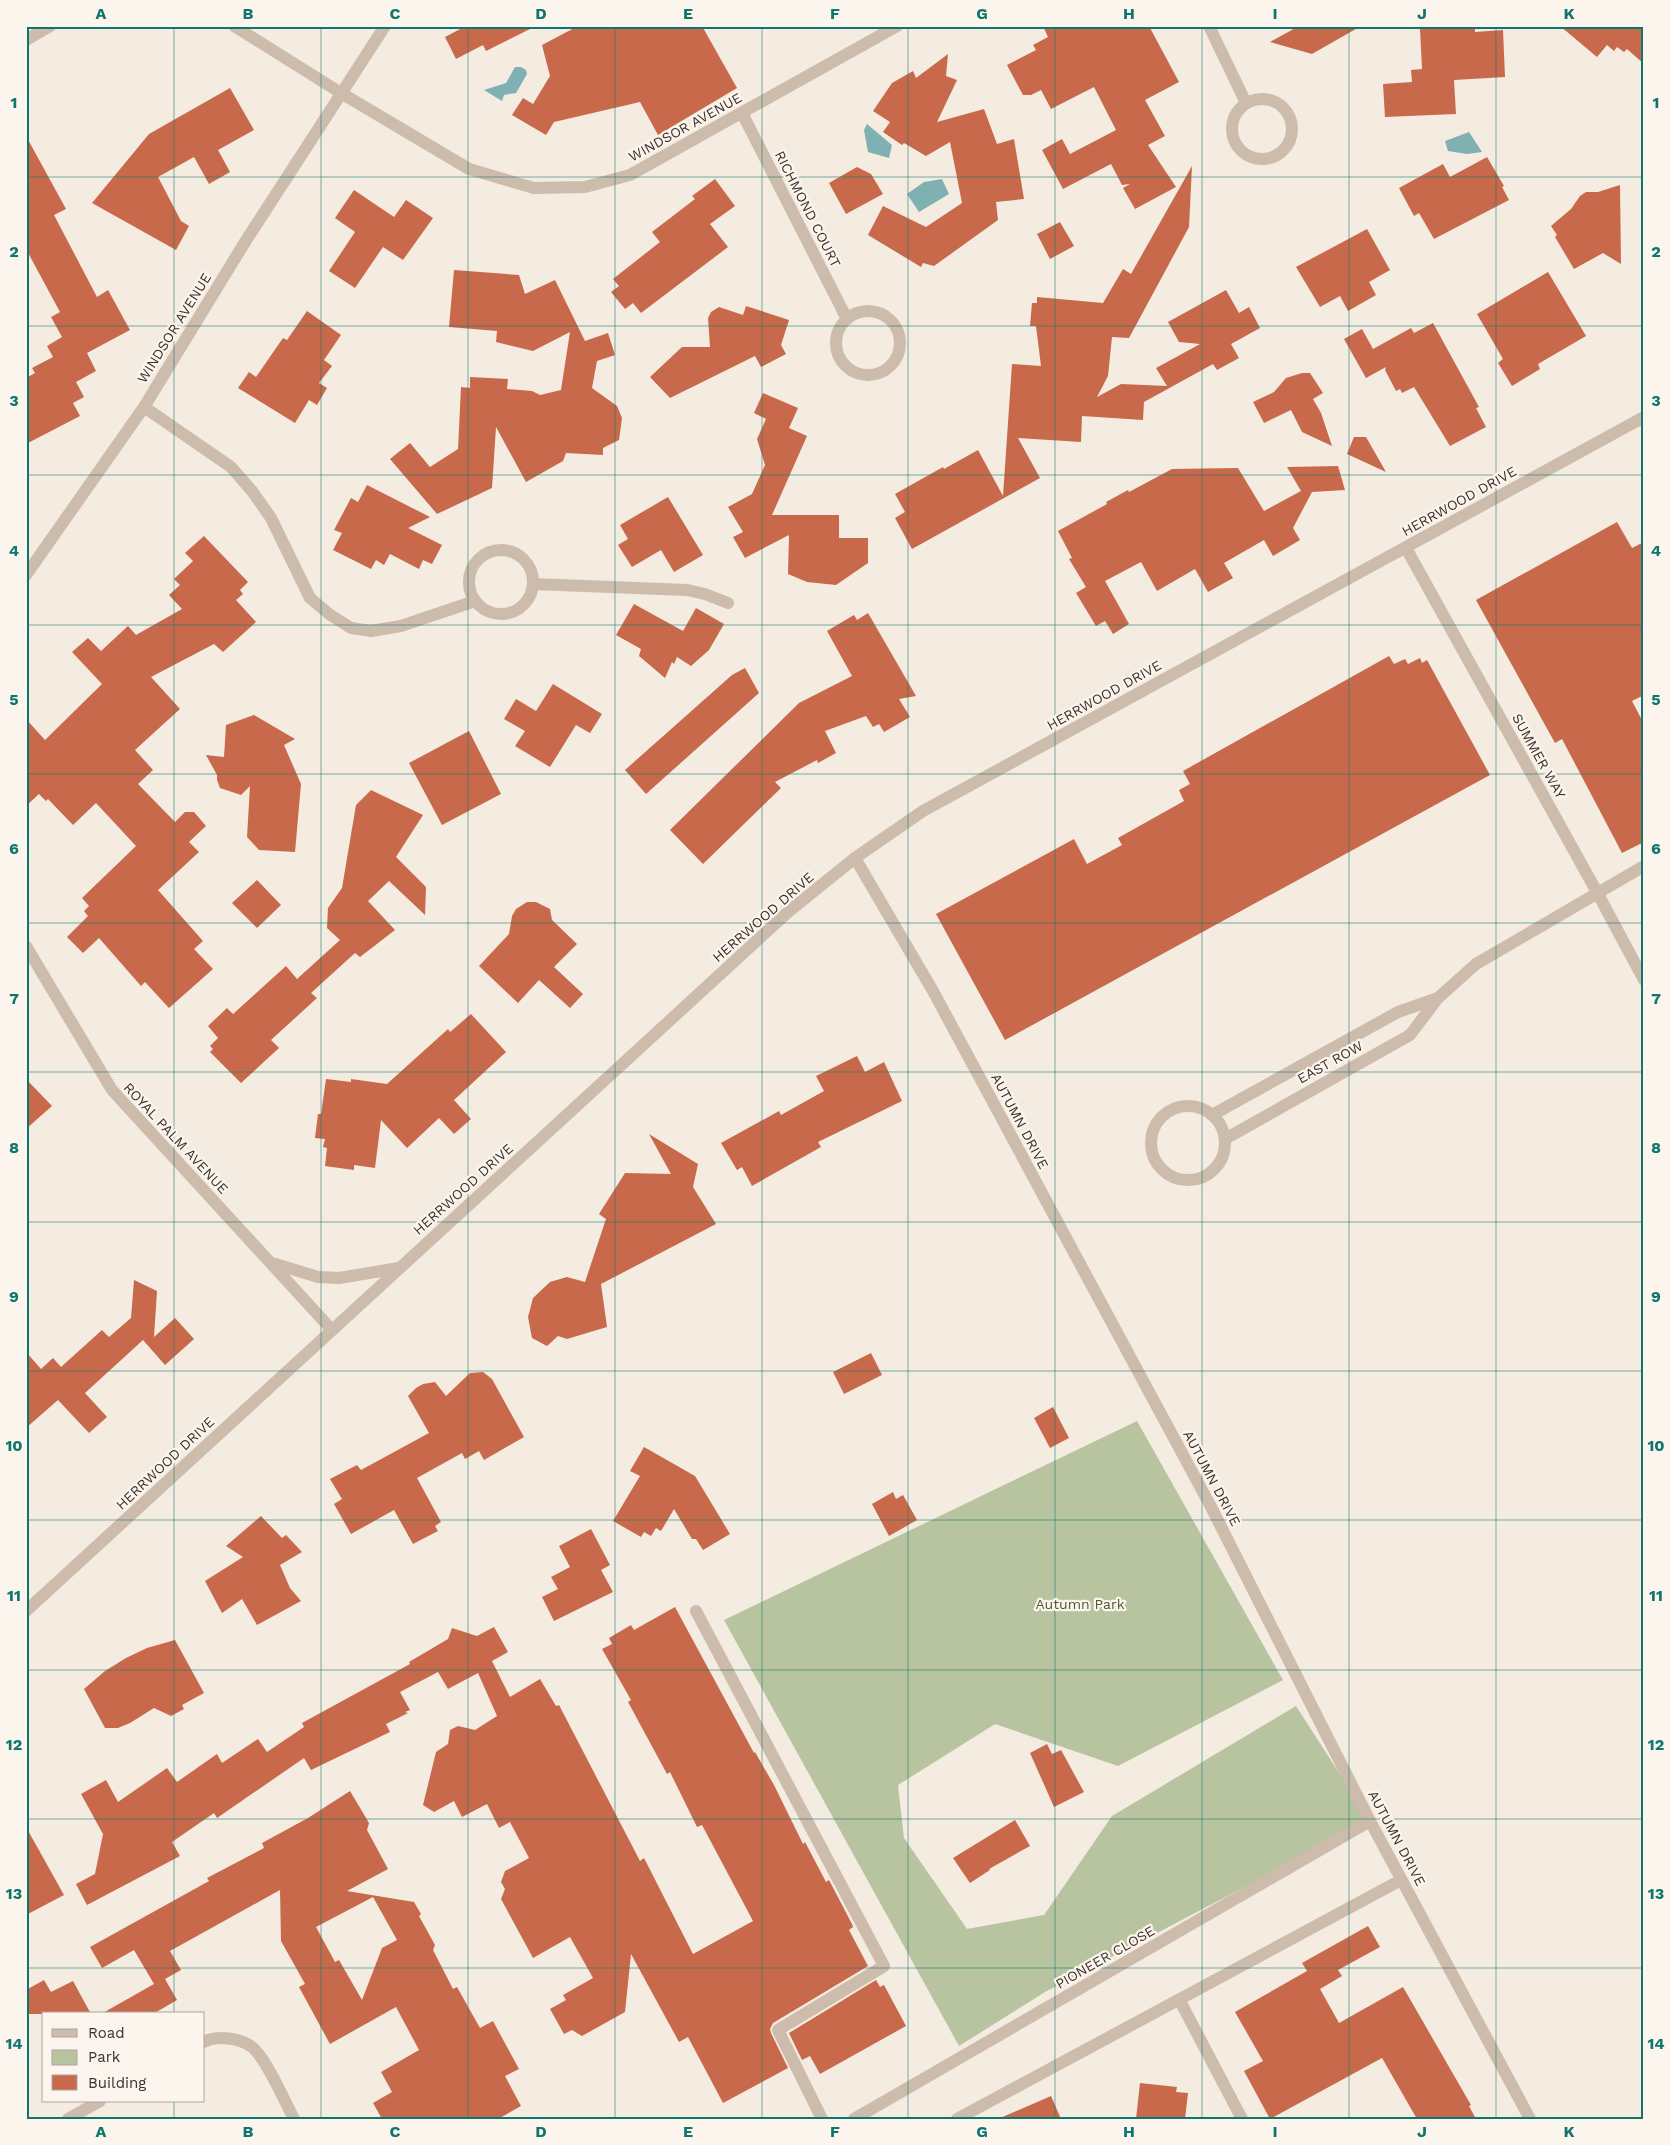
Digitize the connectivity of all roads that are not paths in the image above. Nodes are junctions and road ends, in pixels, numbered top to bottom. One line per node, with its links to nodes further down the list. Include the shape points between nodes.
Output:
1 (50, 26): 6 (street)
2 (234, 26): 7 (street)
3 (385, 26): 7 (street, WINDSOR AVENUE)
4 (897, 26): 9 (street, WINDSOR AVENUE)
5 (1209, 26): 8 (street)
6 (26, 40)
7 (341, 93): 9 (street, WINDSOR AVENUE, via 469,169 534,188 585,186 630,175); 11 (street, WINDSOR AVENUE)
8 (1246, 103): 8 (street, via 1266,99 1285,109 1292,128 1290,139 1277,155 1257,159 1243,152 1233,140 1233,119)
9 (742, 113): 10 (street, RICHMOND COURT)
10 (847, 319): 10 (street, via 866,312 878,313 895,326 900,347 890,367 870,375 849,369 837,351 840,329)
11 (144, 407): 14 (street, WINDSOR AVENUE); 16 (street, via 231,467 271,518 310,598 350,628 371,631 401,626)
12 (1644, 418): 13 (street, HERRWOOD DRIVE)
13 (1406, 548): 18 (street, HERRWOOD DRIVE, via 922,811); 20 (street, SUMMER WAY)
14 (26, 575)
15 (533, 584): 16 (street, via 525,604 504,614 488,611); 16 (street, via 532,572 519,555 497,550 487,553 472,569 470,591); 17 (street, via 687,590)
16 (476, 601)
17 (728, 603)
18 (855, 858): 27 (street, HERRWOOD DRIVE, via 788,912); 31 (street, AUTUMN DRIVE, via 938,1000 1210,1505)
19 (1644, 866): 20 (street, EAST ROW)
20 (1598, 894): 22 (street, SUMMER WAY); 23 (street, EAST ROW, via 1476,964)
21 (26, 946): 26 (street, ROYAL PALM AVENUE, via 112,1090)
22 (1644, 980)
23 (1438, 998): 24 (street, EAST ROW, via 1398,1012); 25 (street, EAST ROW, via 1410,1035)
24 (1212, 1115): 25 (street, via 1220,1124); 25 (street, via 1190,1106 1167,1113 1153,1132 1153,1156 1168,1175 1192,1180 1204,1177 1221,1160)
25 (1225, 1138)
26 (272, 1263): 27 (street, via 332,1278); 28 (street, ROYAL PALM AVENUE)
27 (399, 1268): 28 (street, HERRWOOD DRIVE)
28 (332, 1330): 29 (street, HERRWOOD DRIVE)
29 (26, 1611)
30 (696, 1611): 38 (street, via 884,1966 778,2030)
31 (1370, 1821): 32 (street, AUTUMN DRIVE); 39 (street, PIONEER CLOSE)
32 (1401, 1880): 33 (street); 42 (street, AUTUMN DRIVE)
33 (1180, 2000): 40 (street); 41 (street)
34 (205, 2042): 37 (street, via 224,2038 252,2048)
35 (98, 2102): 36 (street)
36 (68, 2119)
37 (294, 2119)
38 (822, 2119)
39 (854, 2119)
40 (957, 2119)
41 (1242, 2119)
42 (1530, 2119)

